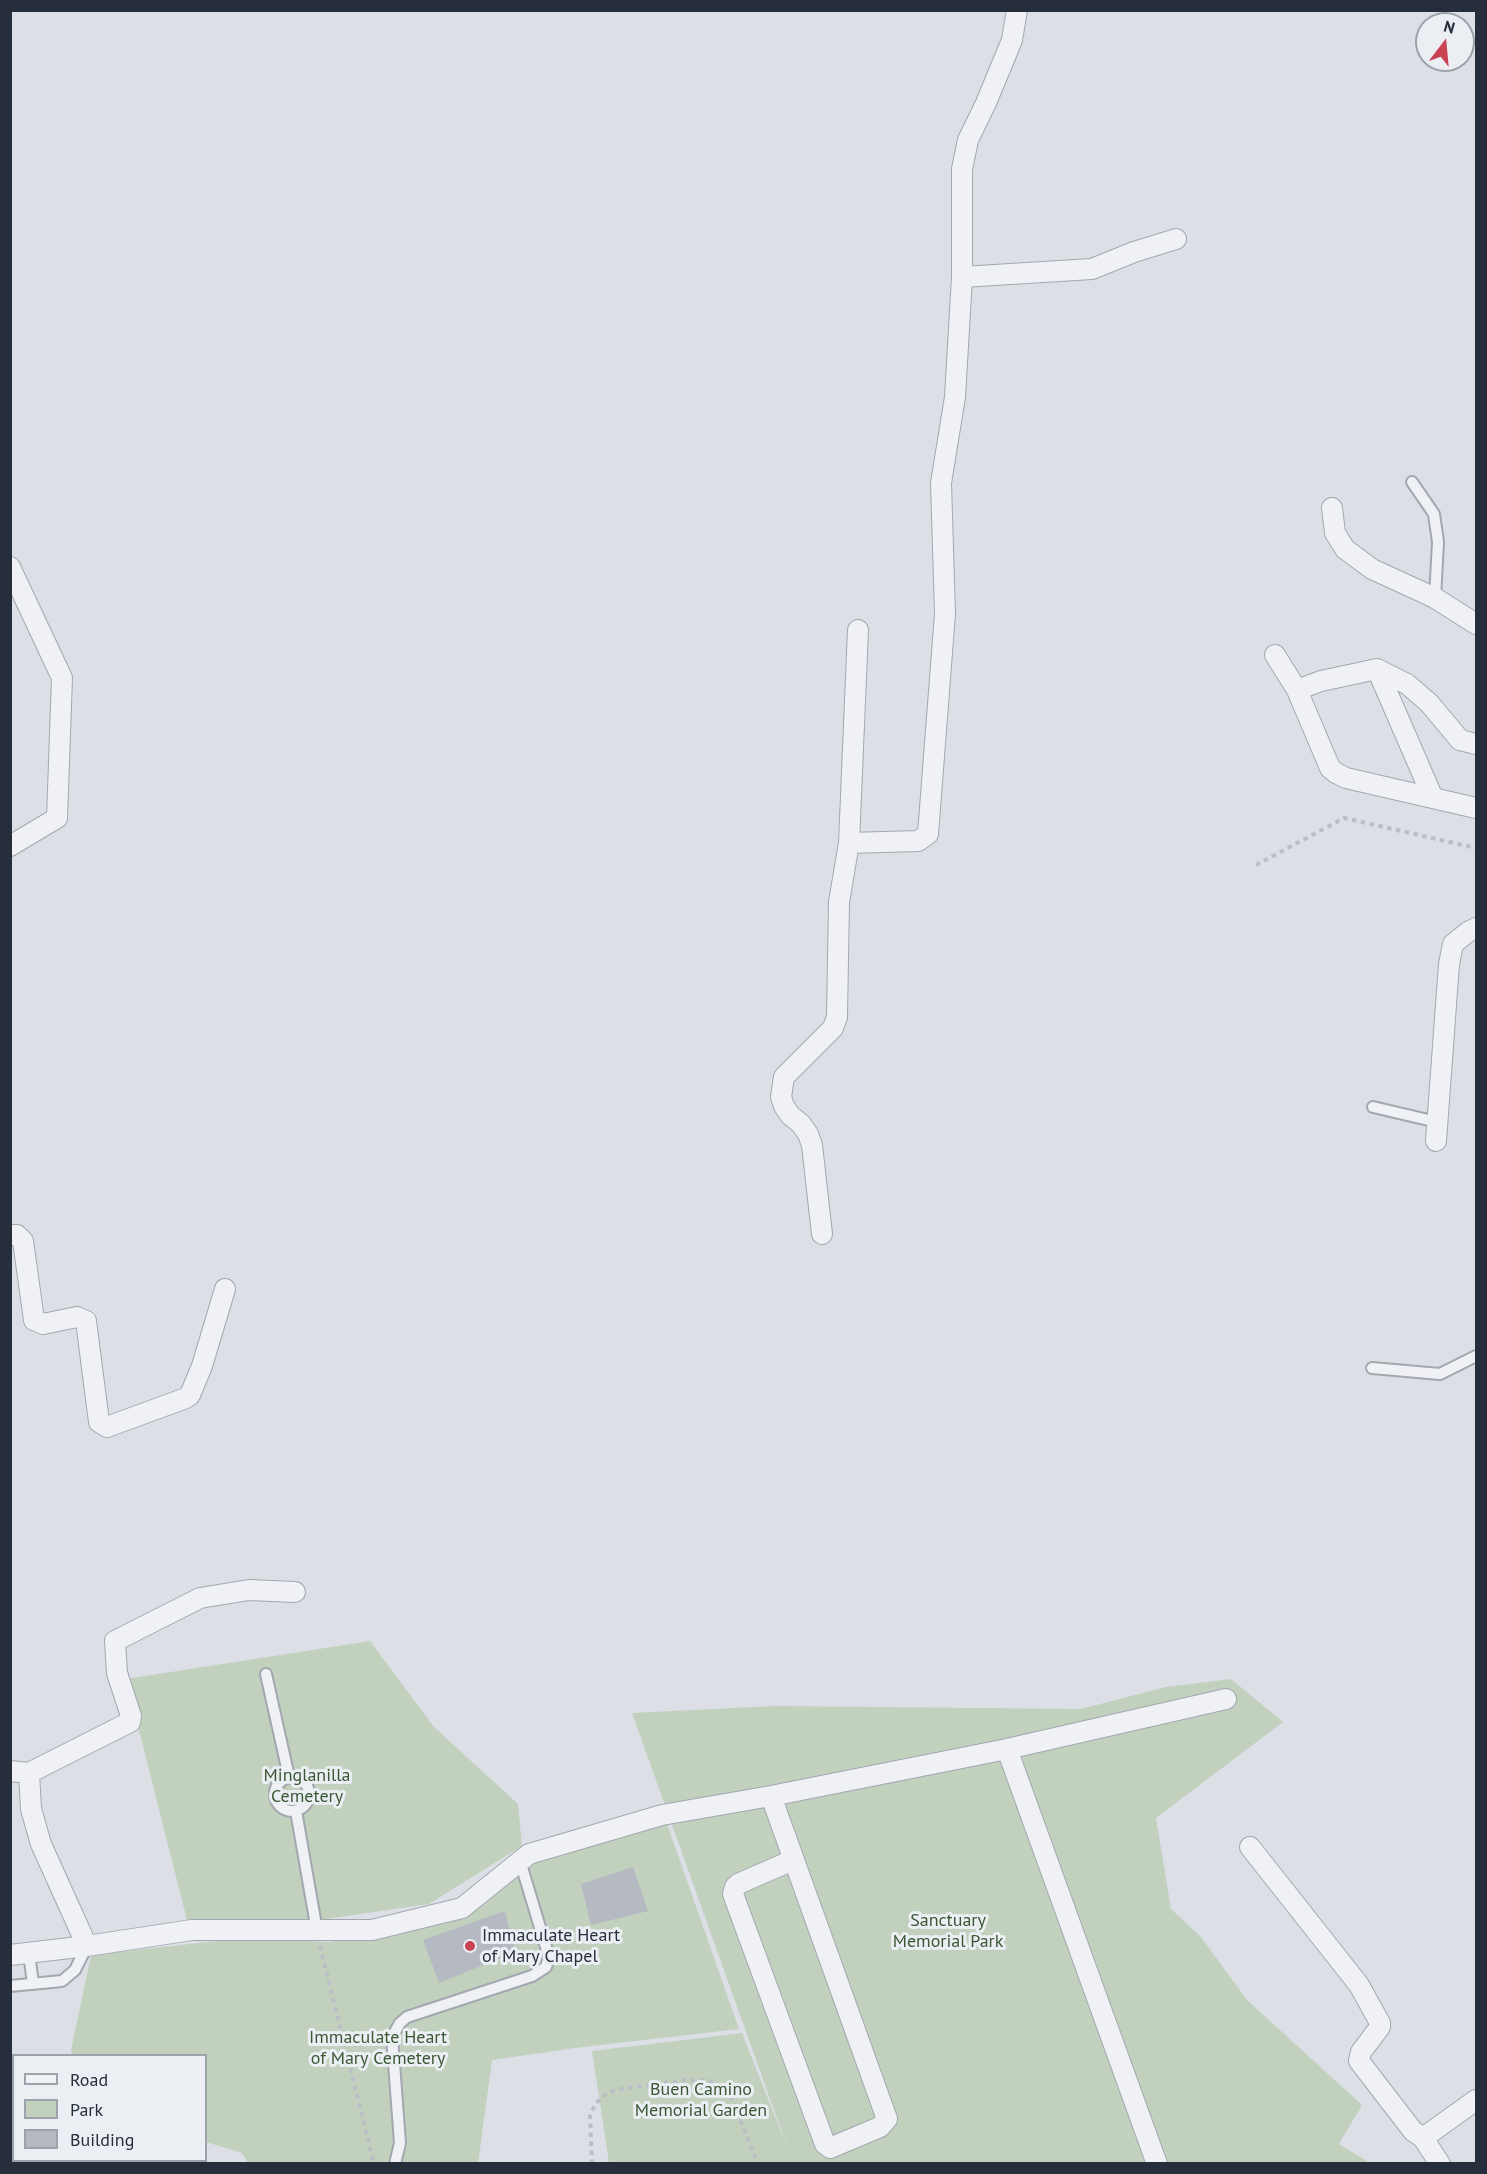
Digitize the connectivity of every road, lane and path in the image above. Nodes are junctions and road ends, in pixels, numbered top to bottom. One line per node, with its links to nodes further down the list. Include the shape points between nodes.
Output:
1 (1017, 10): 3 (street, via 1012,40 968,140 962,169)
2 (1176, 239): 3 (street, via 1092,269)
3 (962, 276): 16 (street, via 954,396 941,483 945,614 928,834 918,842)
4 (1412, 483): 7 (lane, via 1434,514 1438,542)
5 (1332, 508): 7 (street, via 1335,533 1345,549 1372,568)
6 (11, 568): 17 (street, via 62,678 57,818)
7 (1435, 598): 8 (street)
8 (1476, 624)
9 (858, 630): 16 (street)
10 (1275, 656): 12 (street)
11 (1377, 669): 12 (street); 13 (street, via 1407,684 1460,740); 14 (street)
12 (1297, 690): 14 (street, via 1330,768 1346,778)
13 (1476, 744)
14 (1433, 798): 15 (street)
15 (1476, 808)
16 (849, 843): 23 (street, via 839,902 837,1017 834,1028 784,1077 781,1097 812,1145)
17 (10, 846)
18 (1476, 848): 19 (path, via 1344,818)
19 (1256, 865)
20 (1476, 928): 22 (street, via 1453,944 1451,954)
21 (1373, 1107): 22 (lane)
22 (1436, 1132)
23 (822, 1234)
24 (10, 1235): 25 (street, via 23,1241 34,1320 43,1324 77,1317 87,1321 99,1422 104,1426 190,1395)
25 (225, 1289)
26 (1476, 1356): 27 (lane, via 1440,1374)
27 (1372, 1368)
28 (295, 1592): 32 (street, via 249,1590 200,1598 115,1641 117,1673 130,1722)
29 (266, 1674): 33 (lane)
30 (1226, 1699): 31 (street)
31 (1007, 1749): 34 (street); 50 (street)
32 (20, 1772): 40 (street, via 41,1844)
33 (289, 1777): 35 (lane, via 302,1779 309,1790 307,1803); 35 (lane, via 278,1784 275,1797 283,1808)
34 (771, 1796): 37 (street); 38 (street, via 662,1815 529,1854)
35 (296, 1811): 39 (lane)
36 (1250, 1847): 45 (street, via 1359,1985 1380,2023 1359,2061 1413,2131)
37 (793, 1860): 37 (street, via 887,2119 880,2127 830,2148 825,2144 733,1894 738,1884)
38 (520, 1861): 39 (street, via 462,1908 372,1930); 47 (lane, via 549,1958 546,1967 532,1977 407,2017 400,2023 392,2037 400,2143)
39 (317, 1931): 40 (street, via 192,1930); 46 (path)
40 (87, 1946): 41 (street); 42 (lane, via 69,1977)
41 (20, 1954): 42 (lane)
42 (33, 1984): 43 (lane)
43 (10, 1986)
44 (1476, 2100): 45 (street)
45 (1423, 2138): 51 (street)
46 (374, 2163)
47 (395, 2163)
48 (592, 2163): 49 (path, via 590,2115 604,2095 624,2088 686,2080 711,2081 730,2095)
49 (758, 2163)
50 (1157, 2163)
51 (1440, 2163)

